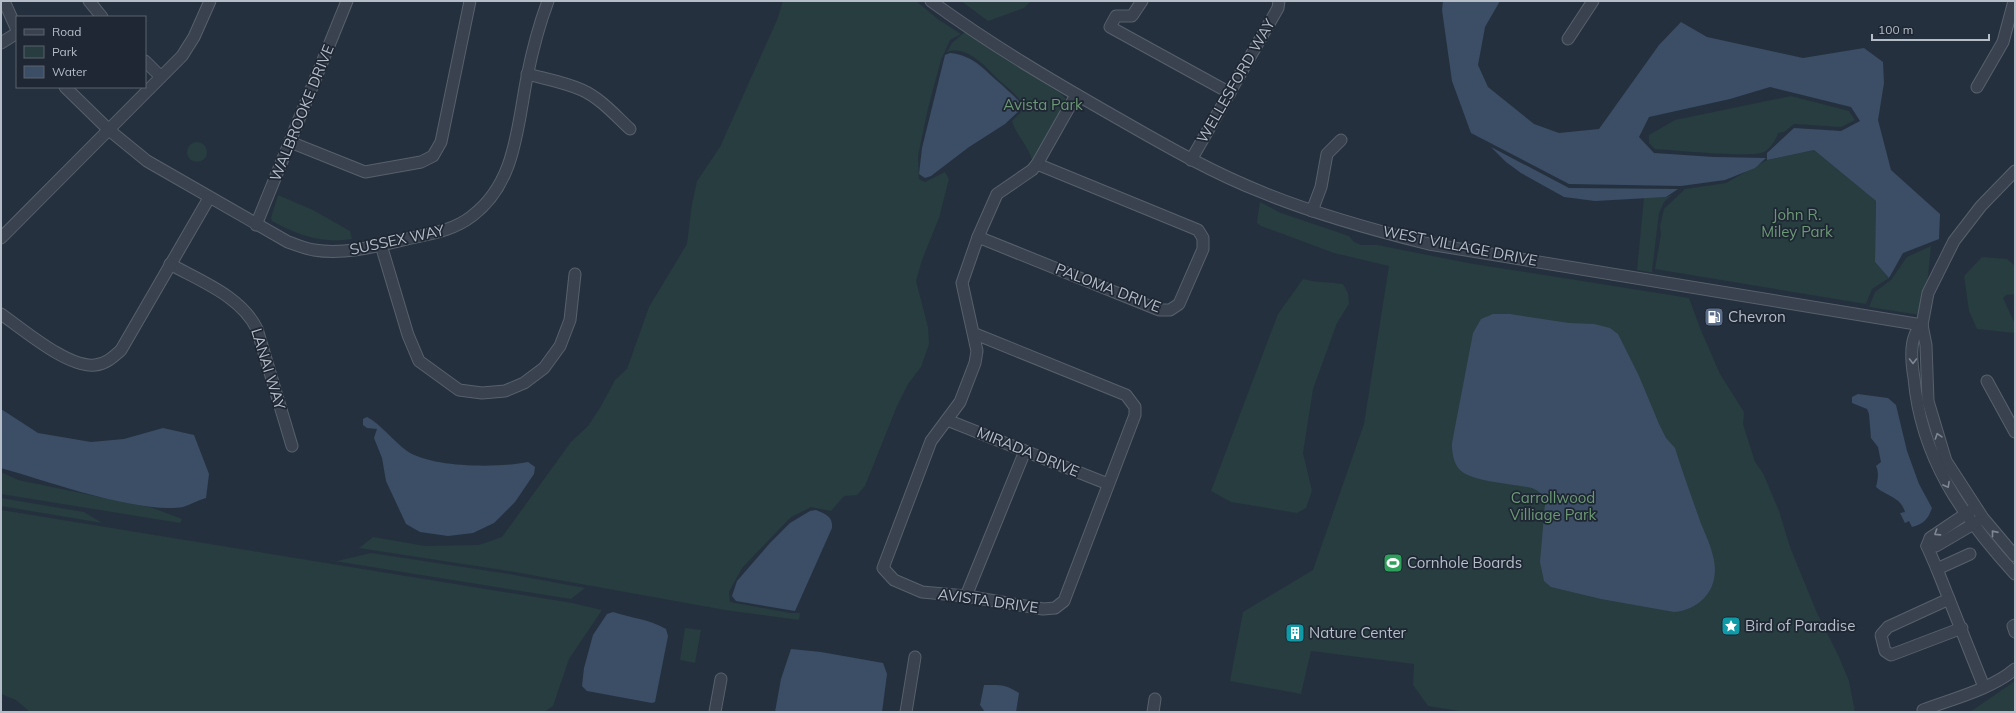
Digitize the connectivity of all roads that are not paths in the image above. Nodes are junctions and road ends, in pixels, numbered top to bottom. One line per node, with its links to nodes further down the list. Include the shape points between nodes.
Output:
1 (4, 1): 13 (street)
2 (89, 1): 12 (street)
3 (210, 1): 19 (street, via 194,37 182,56)
4 (347, 1): 27 (street, WALBROOKE DRIVE)
5 (470, 1): 27 (street, via 441,142 433,156 421,162 365,172)
6 (931, 1): 23 (street, WEST VILLAGE DRIVE, via 984,38)
7 (1142, 1): 22 (street, via 1132,16 1116,16 1110,27)
8 (1278, 1): 22 (street, WELLESFORD WAY, via 1278,8)
9 (1593, 1): 15 (street)
10 (2014, 1): 20 (street, via 2003,42)
11 (544, 2): 18 (street, SUSSEX WAY)
12 (101, 16)
13 (16, 28)
14 (16, 34): 16 (street)
15 (1568, 39)
16 (1, 43)
17 (146, 62): 19 (street)
18 (527, 74): 24 (street, via 583,90); 36 (street, SUSSEX WAY, via 511,160 503,182 490,200 472,217 451,229)
19 (161, 77): 25 (street)
20 (1977, 87)
21 (66, 88): 25 (street, SUSSEX WAY)
22 (1230, 93): 28 (street, WELLESFORD WAY)
23 (1076, 95): 28 (street, WEST VILLAGE DRIVE); 29 (street, AVISTA DRIVE)
24 (630, 129)
25 (109, 130): 31 (street, SUSSEX WAY, via 147,162); 35 (street)
26 (1341, 140): 32 (street, via 1326,154 1321,187)
27 (290, 142): 33 (street, WALBROOKE DRIVE)
28 (1191, 160): 32 (street, WEST VILLAGE DRIVE, via 1263,193)
29 (1038, 164): 34 (street, AVISTA DRIVE, via 997,194); 34 (street, PALOMA DRIVE, via 1198,230 1203,238 1202,249 1179,304 1170,310 1159,310)
30 (2015, 171): 40 (street, via 1981,206 1954,241 1928,293)
31 (208, 198): 33 (street, SUSSEX WAY); 37 (street)
32 (1312, 211): 40 (street, WEST VILLAGE DRIVE, via 1429,244)
33 (256, 225): 36 (street, SUSSEX WAY, via 288,242 314,250 342,251)
34 (978, 237): 41 (street, AVISTA DRIVE, via 962,283)
35 (1, 238)
36 (381, 245): 38 (street, via 408,335 419,361 459,390 482,393 504,391 524,383 544,368 560,346 570,320)
37 (170, 264): 39 (street, via 121,350 110,360 96,365 81,365 68,360); 45 (street, LANAI WAY, via 235,302 251,317 257,329)
38 (575, 274)
39 (1, 314)
40 (1922, 325): 48 (street, one-way to 40, via 1946,461 1935,426 1928,400 1926,345); 49 (street, one-way to 49, via 1914,335 1913,346 1916,401 1922,428 1936,465)
41 (973, 333): 43 (street, AVISTA DRIVE, via 977,351 975,364 960,402); 47 (street, AVISTA DRIVE, via 1126,395 1135,407 1135,415)
42 (1987, 381): 44 (street)
43 (947, 420): 46 (street, MIRADA DRIVE); 57 (street, AVISTA DRIVE, via 931,442 883,568 894,580 922,592)
44 (2015, 432)
45 (292, 446)
46 (1026, 451): 47 (street, MIRADA DRIVE); 57 (street)
47 (1108, 484): 57 (street, AVISTA DRIVE, via 1064,601 1055,608 1043,609)
48 (1975, 507): 49 (street); 50 (street)
49 (1965, 515): 51 (street); 52 (street, one-way to 52, via 1930,538)
50 (1983, 518): 51 (street); 54 (street, one-way to 50)
51 (1972, 525): 52 (street, via 1936,546); 56 (street)
52 (1927, 546): 55 (street)
53 (1970, 554): 55 (street)
54 (2015, 556)
55 (1937, 568): 58 (street)
56 (2015, 574)
57 (966, 596)
58 (1949, 599): 60 (street); 60 (street, via 1888,627 1882,635 1886,651 1891,655)
59 (2015, 625): 61 (street)
60 (1962, 628): 65 (street)
61 (2015, 632)
62 (915, 657): 69 (street)
63 (2015, 669): 65 (street)
64 (721, 679): 68 (street)
65 (1984, 687): 67 (street)
66 (1155, 699): 70 (street)
67 (1923, 710)
68 (715, 712)
69 (910, 712)
70 (1152, 712)

